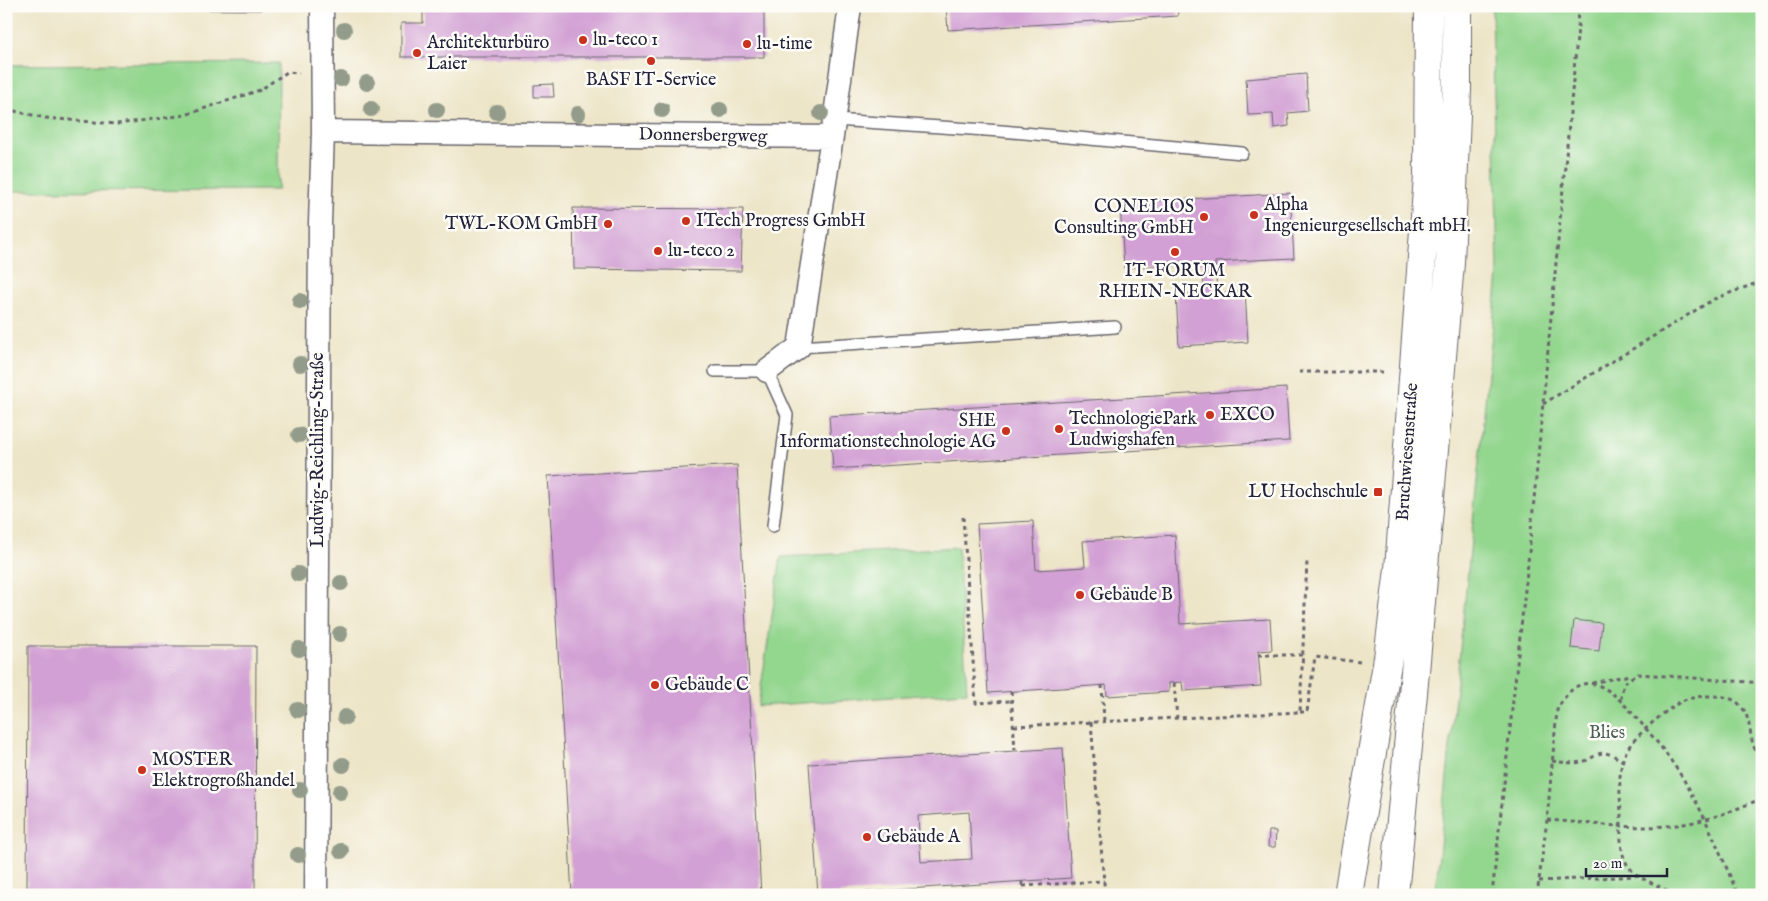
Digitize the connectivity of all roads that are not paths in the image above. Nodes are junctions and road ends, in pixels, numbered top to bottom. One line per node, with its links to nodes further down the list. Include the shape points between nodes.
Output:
1 (322, 6): 6 (street, Ludwig-Reichling-Straße)
2 (850, 6): 5 (street)
3 (1429, 6): 14 (main road, Bruchwiesenstraße, via 1428,176 1399,569 1388,658)
4 (1457, 6): 15 (main road, Bruchwiesenstraße, via 1450,263)
5 (833, 129): 6 (street, Donnersbergweg); 7 (lane, via 1001,131); 9 (street)
6 (323, 132): 13 (street, Ludwig-Reichling-Straße)
7 (1242, 153)
8 (1115, 326): 9 (lane)
9 (799, 347): 10 (street)
10 (767, 370): 11 (lane); 12 (lane, via 787,415)
11 (715, 371)
12 (773, 526)
13 (316, 895)
14 (1348, 895)
15 (1394, 895)

